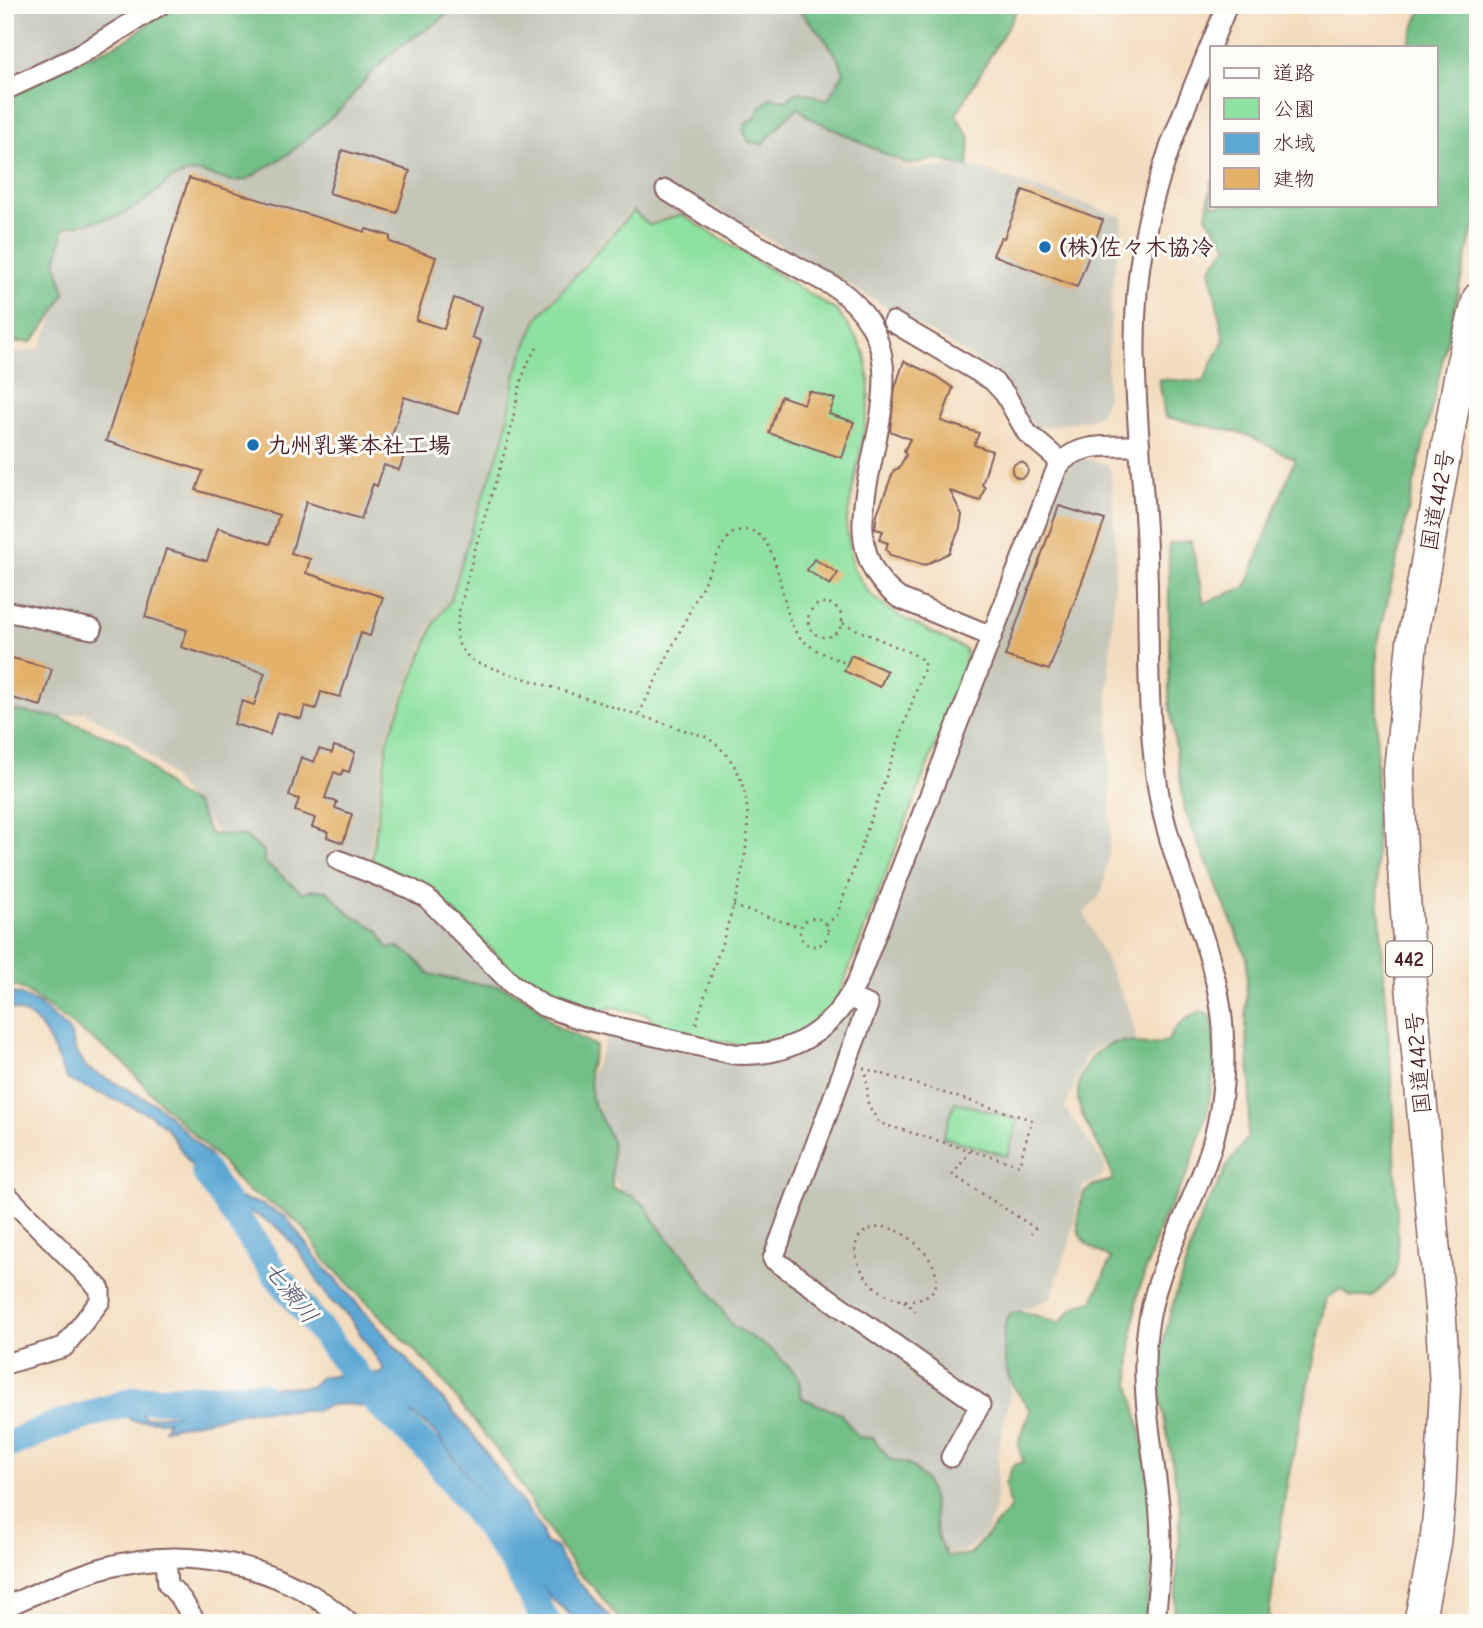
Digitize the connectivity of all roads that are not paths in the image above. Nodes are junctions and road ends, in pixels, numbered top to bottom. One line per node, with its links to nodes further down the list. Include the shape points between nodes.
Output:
1 (160, 5): 5 (street, via 76,57)
2 (1227, 5): 3 (street)
3 (1211, 46)
4 (1210, 49): 9 (street, via 1160,178 1143,245 1135,331)
5 (5, 90)
6 (666, 190): 13 (street, via 838,289 862,313 877,338 885,378 862,520 869,562 880,581 899,598)
7 (1478, 298): 24 (highway, 国道442号 / 442, via 1461,366 1412,642 1399,771 1411,985 1445,1400 1435,1544)
8 (892, 322): 10 (street, via 997,384 1027,433)
9 (1140, 446): 10 (street, via 1090,448); 23 (street, via 1156,774 1169,838 1216,986 1224,1050 1213,1142 1158,1282 1147,1331 1145,1394 1161,1528)
10 (1061, 462): 13 (street)
11 (5, 611): 12 (street)
12 (92, 629)
13 (991, 636): 15 (street)
14 (338, 860): 15 (street, via 427,898 524,995 581,1019 751,1055 770,1053 806,1038 835,1018)
15 (849, 998): 18 (street, via 868,1005 772,1259 980,1405)
16 (5, 1193): 17 (street, via 100,1289 100,1301 64,1347)
17 (5, 1364)
18 (951, 1457)
19 (166, 1559): 20 (street, via 101,1569); 21 (street, via 168,1584); 22 (street, via 228,1562 265,1573 312,1595)
20 (5, 1607)
21 (196, 1623)
22 (349, 1623)
23 (1155, 1623)
24 (1419, 1623)

